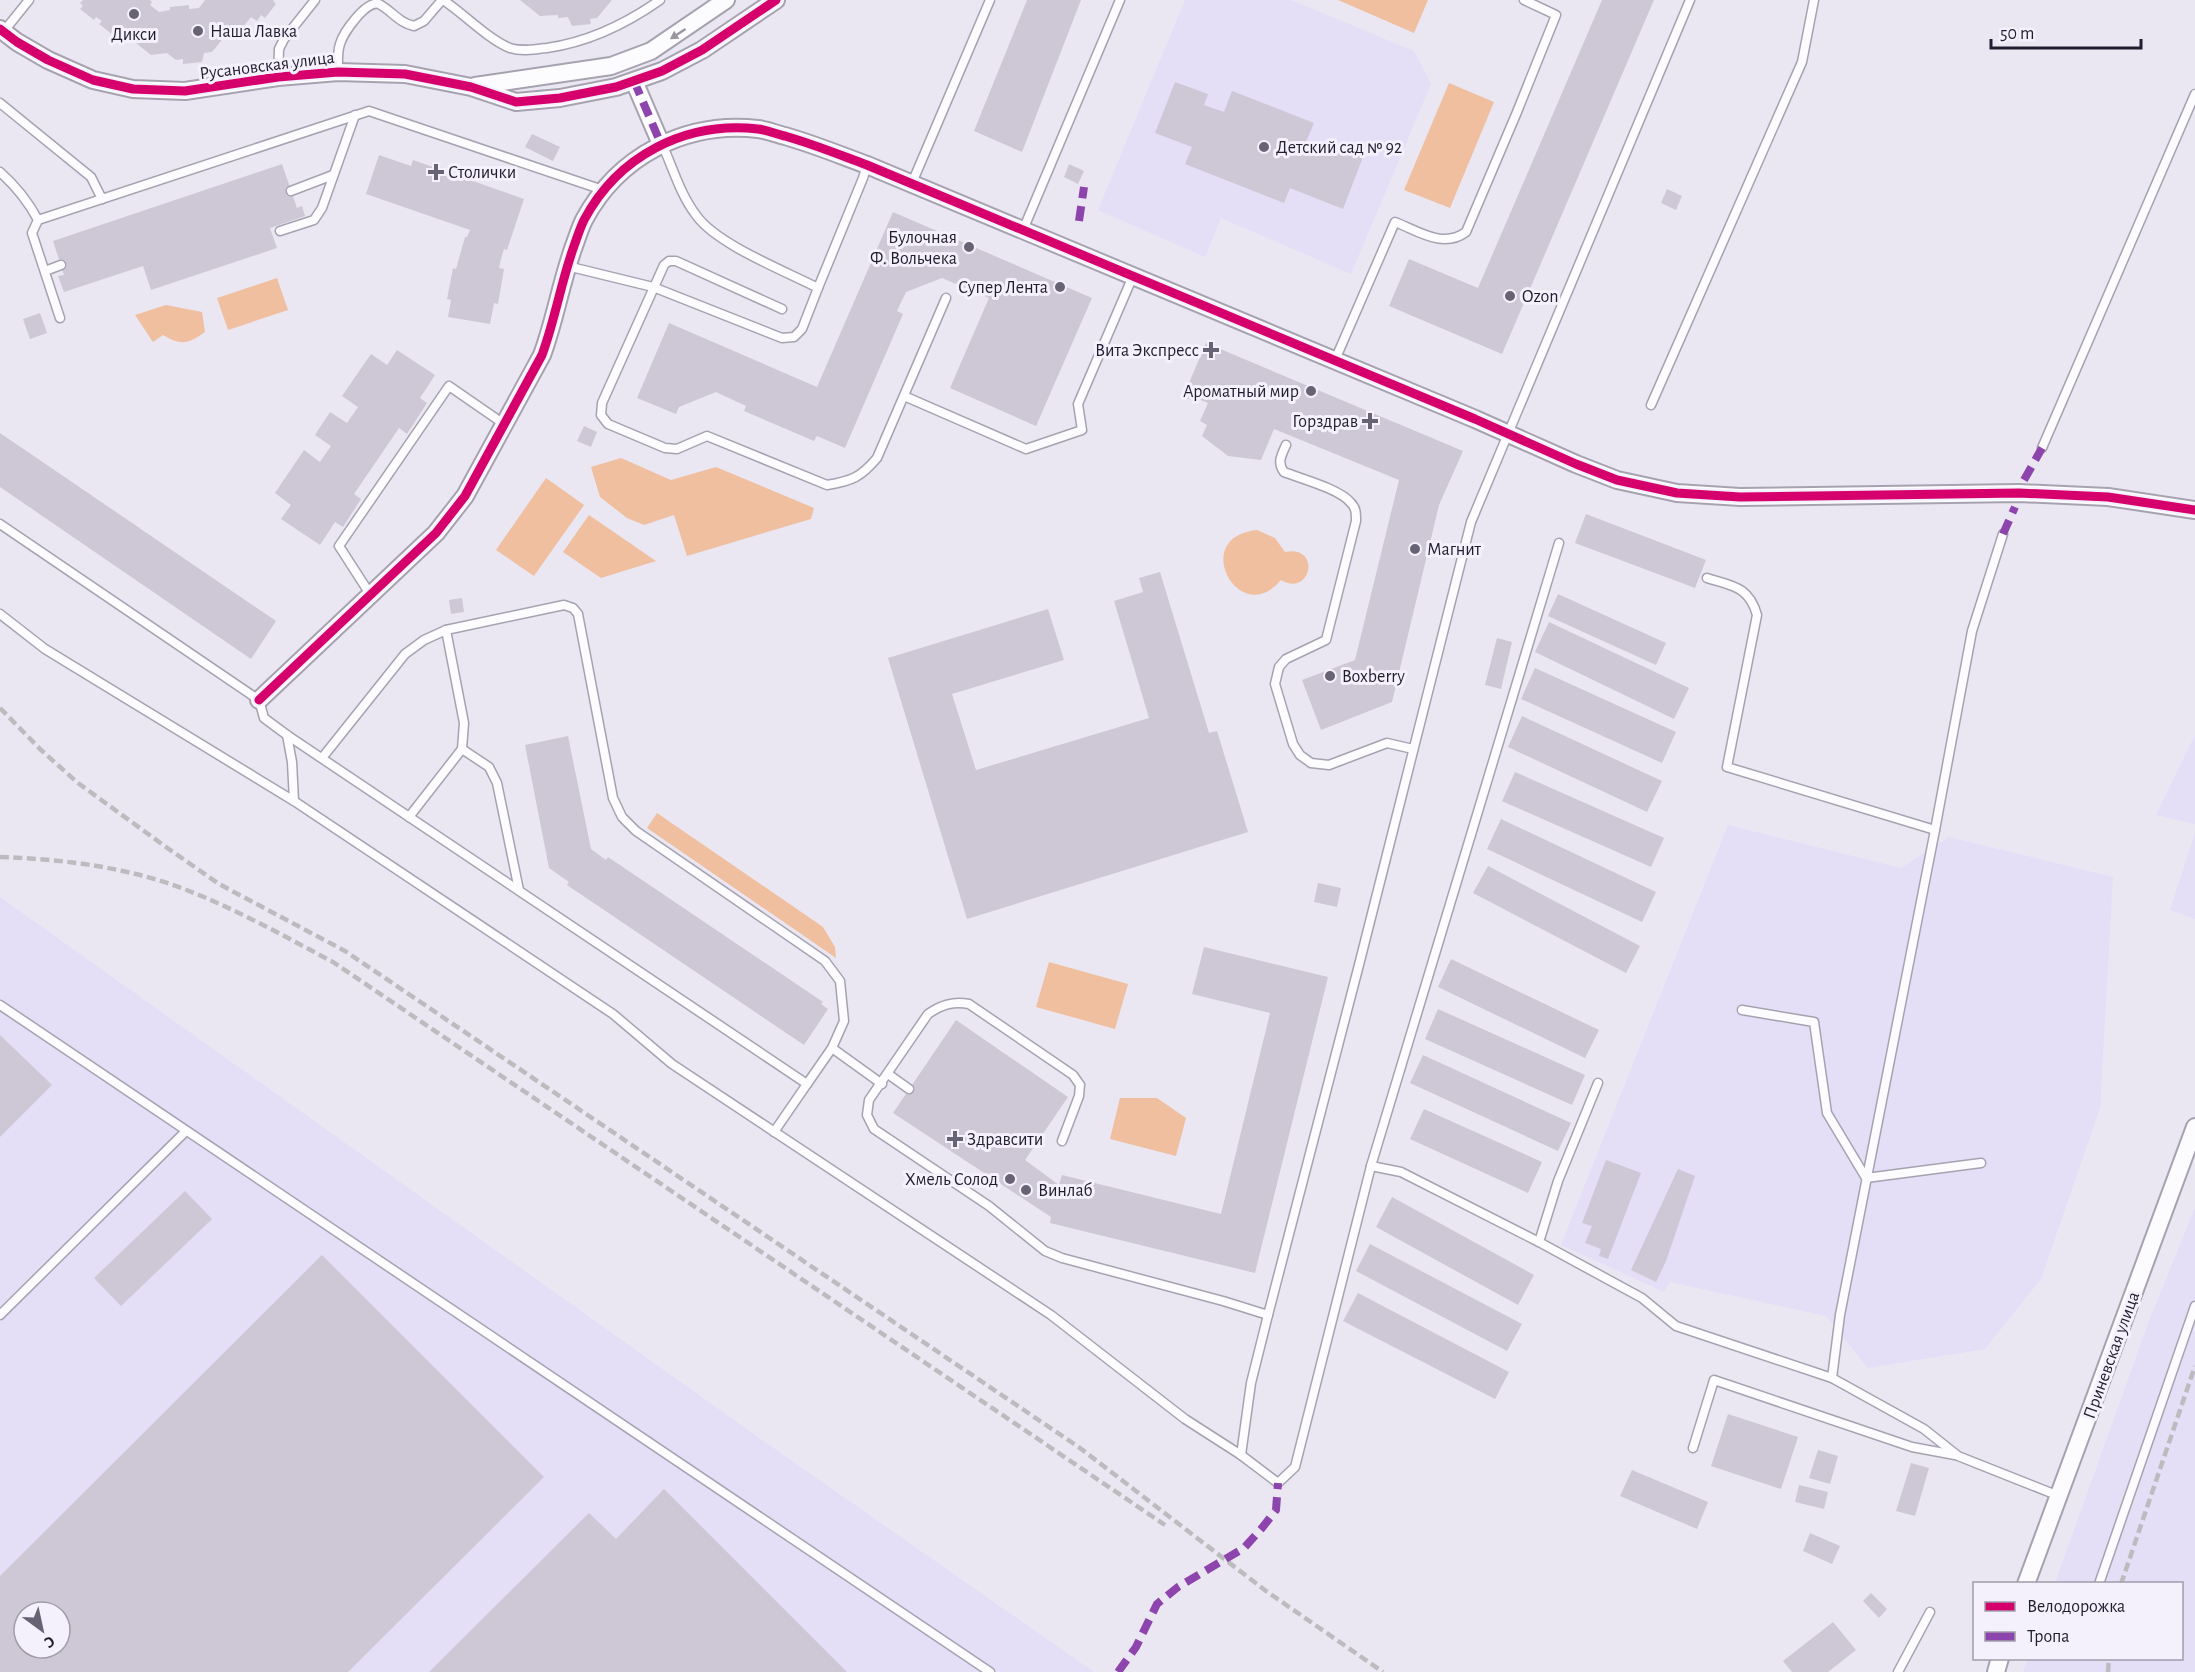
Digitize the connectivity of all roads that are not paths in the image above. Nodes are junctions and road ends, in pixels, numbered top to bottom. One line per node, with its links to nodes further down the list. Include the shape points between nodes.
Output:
1 (29, 0): 12 (lane)
2 (315, 0): 15 (lane, via 279,49)
3 (442, 0): 4 (lane, via 497,41 525,51 573,44 614,28); 14 (lane, via 424,21 414,26 404,24 379,4 367,5 345,32)
4 (660, 0)
5 (726, 0): 13 (street, Русановская улица, one-way to 13, via 651,51)
6 (776, 0): 16 (street, Русановская улица, via 702,50)
7 (990, 0): 25 (lane)
8 (1120, 0): 30 (lane)
9 (1524, 0): 41 (lane, via 1556,15 1466,232 1443,241 1395,222)
10 (1690, 0): 45 (lane)
11 (1814, 0): 43 (lane, via 1802,62)
12 (2, 30): 15 (street, Русановская улица, via 48,60 93,80 133,89 185,91)
13 (627, 60): 16 (lane); 17 (street, Русановская улица, via 572,74)
14 (338, 72): 15 (street, Русановская улица); 17 (street, Русановская улица, via 405,74)
15 (278, 77)
16 (634, 81): 17 (street, Русановская улица, via 560,98 516,102); 21 (street)
17 (471, 87)
18 (2195, 94): 47 (lane)
19 (0, 103): 28 (lane, via 90,177)
20 (355, 115): 24 (lane); 26 (lane, via 369,111); 28 (lane)
21 (662, 144): 22 (street, via 704,130 759,129); 26 (street, via 623,169); 37 (lane, via 696,216 718,237)
22 (867, 165): 25 (street); 37 (lane)
23 (0, 172): 29 (lane, via 27,200)
24 (333, 175): 27 (lane); 31 (lane, via 314,220)
25 (912, 183): 30 (street)
26 (603, 190): 33 (street, via 583,222)
27 (291, 191)
28 (102, 200): 29 (lane)
29 (38, 220): 34 (lane, via 32,233)
30 (1023, 230): 35 (street)
31 (280, 231)
32 (61, 266): 34 (lane)
33 (567, 266): 36 (lane); 44 (street, via 542,356)
34 (45, 271): 40 (lane)
35 (1132, 276): 41 (street); 42 (lane, via 1078,404 1082,430 1026,448)
36 (653, 286): 37 (lane, via 782,338 794,337 802,329); 39 (lane, via 664,265 676,261); 42 (lane, via 602,403 601,415 608,424 665,448 676,449 707,436 827,485 848,482 864,473 877,458)
37 (818, 288)
38 (946, 298): 42 (lane)
39 (783, 309)
40 (60, 318)
41 (1335, 360): 45 (street)
42 (904, 396)
43 (1651, 405)
44 (504, 424): 53 (street, via 465,496 436,533); 53 (lane, via 449,386 339,546)
45 (1508, 434): 48 (street, via 1617,480 1677,493 1740,497 2030,494 2108,497); 59 (lane, via 1471,522)
46 (1286, 446): 59 (lane, via 1279,460 1284,472 1340,494 1356,512 1326,640 1286,659 1279,667 1275,684 1293,744 1311,763 1329,765 1387,743)
47 (2042, 448)
48 (2195, 510)
49 (0, 524): 56 (lane)
50 (2003, 534): 63 (lane, via 1972,631)
51 (1559, 543): 78 (lane)
52 (1707, 578): 63 (lane, via 1744,591 1753,601 1756,615 1727,768)
53 (370, 594): 56 (street)
54 (0, 614): 61 (lane, via 45,649)
55 (446, 630): 58 (lane, via 464,723); 60 (lane, via 405,654); 67 (lane, via 564,605 573,608 578,614 613,798 622,817 636,831 825,961 840,981 844,1021)
56 (259, 700): 57 (lane, via 264,718)
57 (287, 735): 60 (lane); 61 (lane)
58 (462, 749): 62 (lane); 64 (lane, via 489,767 497,783)
59 (1413, 749): 83 (lane)
60 (322, 758): 62 (lane)
61 (294, 801): 75 (lane, via 613,1014 672,1064)
62 (409, 817): 64 (lane)
63 (1935, 830): 79 (lane)
64 (519, 890): 70 (lane)
65 (0, 1005): 74 (lane)
66 (1743, 1010): 79 (lane, via 1814,1022 1827,1113)
67 (832, 1048): 70 (lane); 71 (lane)
68 (888, 1074): 71 (lane); 72 (lane); 76 (lane, via 928,1014 956,1002 969,1004 1073,1076 1080,1085)
69 (1598, 1083): 80 (lane, via 1558,1181)
70 (807, 1084): 75 (lane)
71 (882, 1084): 83 (lane, via 869,1100 867,1115 874,1129 989,1206 1045,1251)
72 (909, 1089)
73 (2195, 1127): 88 (street, Приневская улица)
74 (186, 1131): 82 (lane); 92 (lane)
75 (774, 1132): 86 (lane, via 1051,1315 1185,1419)
76 (1062, 1141)
77 (1982, 1163): 79 (lane)
78 (1371, 1166): 80 (lane, via 1401,1172); 86 (lane, via 1295,1467 1278,1483)
79 (1866, 1178): 84 (lane)
80 (1539, 1242): 84 (lane, via 1642,1298 1676,1326)
81 (2195, 1306): 90 (lane)
82 (0, 1315)
83 (1268, 1315): 86 (lane, via 1251,1383)
84 (1832, 1378): 87 (lane, via 1923,1429)
85 (1693, 1448): 87 (lane, via 1714,1380 1912,1447)
86 (1241, 1455)
87 (1958, 1456): 88 (lane)
88 (2059, 1496): 89 (street, Приневская улица)
89 (2027, 1582)
90 (2100, 1582)
91 (1930, 1612): 93 (lane)
92 (990, 1672)
93 (1898, 1672)

